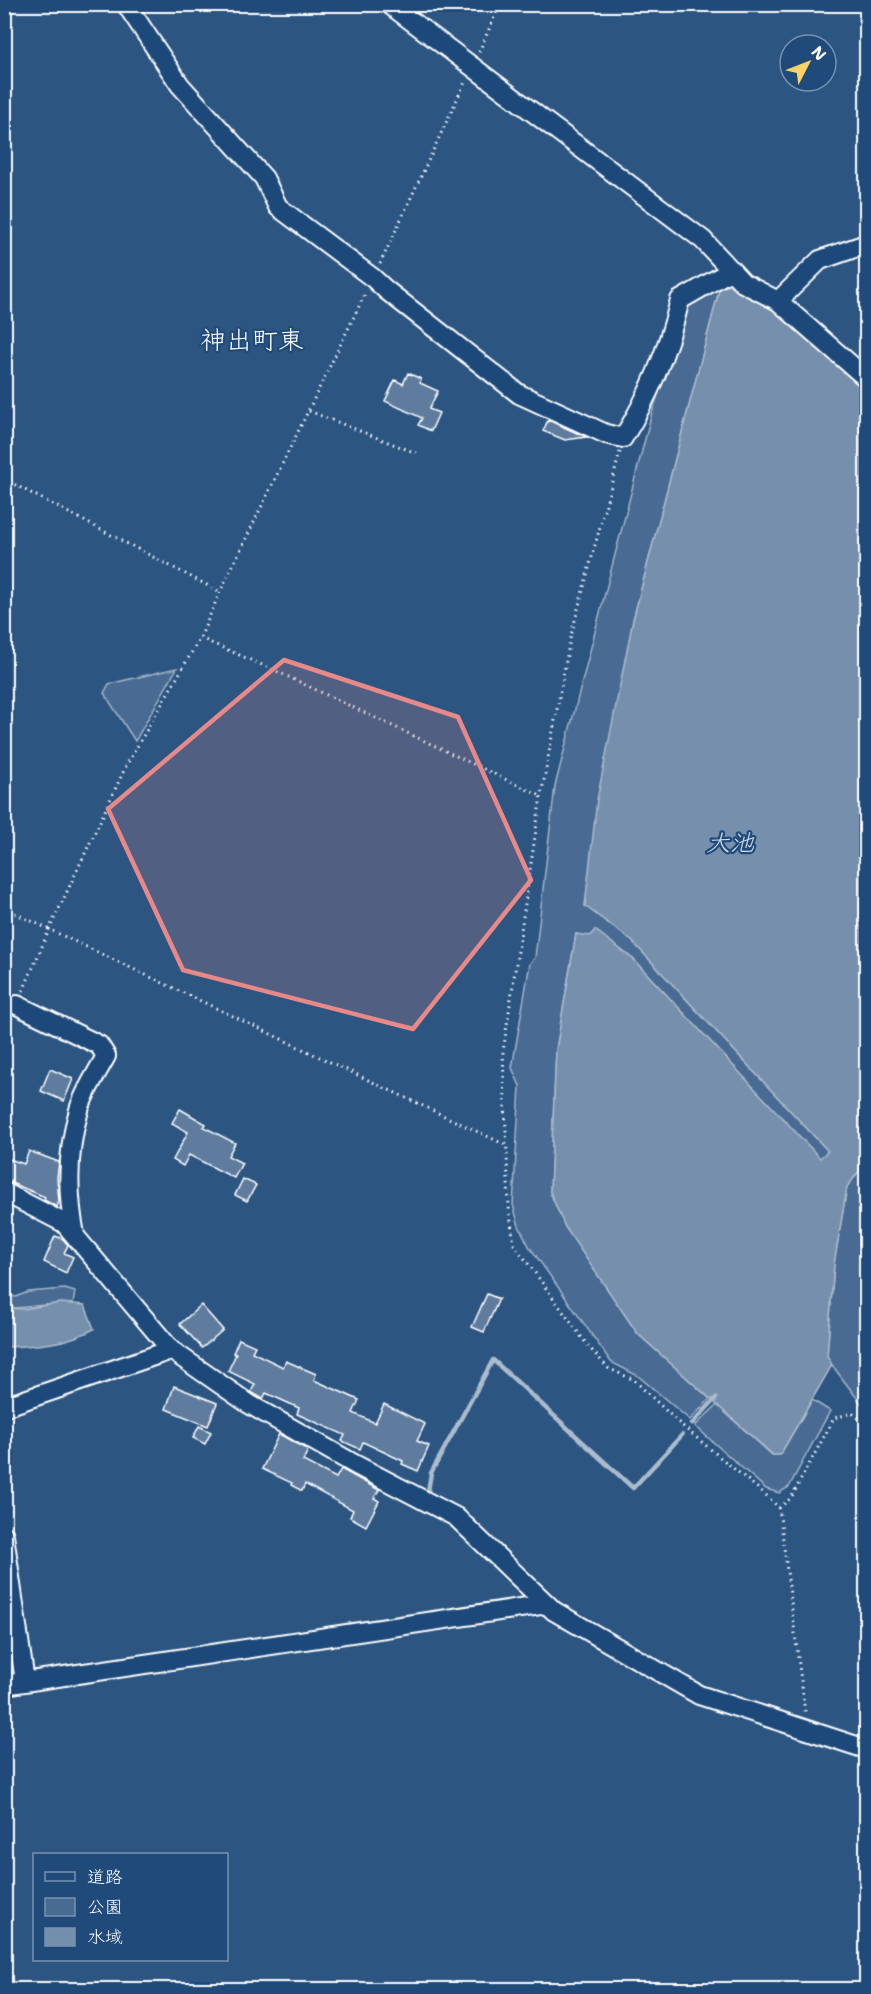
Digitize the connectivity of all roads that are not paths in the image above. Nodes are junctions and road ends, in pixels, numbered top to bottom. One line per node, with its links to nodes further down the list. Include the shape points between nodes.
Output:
1 (126, 4): 4 (street, via 180,85 264,178 278,207 519,394 606,434 623,438 642,408 670,339 680,300)
2 (389, 4): 4 (street, via 703,240)
3 (867, 244): 5 (street, via 820,260)
4 (732, 270): 5 (street, via 743,283)
5 (778, 301): 6 (street)
6 (867, 378)
7 (17, 1005): 9 (street, via 99,1045 105,1056 79,1109 69,1158 70,1210)
8 (4, 1191): 9 (street, via 64,1223)
9 (75, 1235): 10 (street)
10 (171, 1350): 11 (street); 13 (street, via 249,1404 356,1466 456,1516)
11 (4, 1407)
12 (4, 1535): 14 (street)
13 (547, 1604): 14 (street); 16 (street, via 699,1695)
14 (26, 1682): 15 (street)
15 (4, 1685)
16 (867, 1749)

